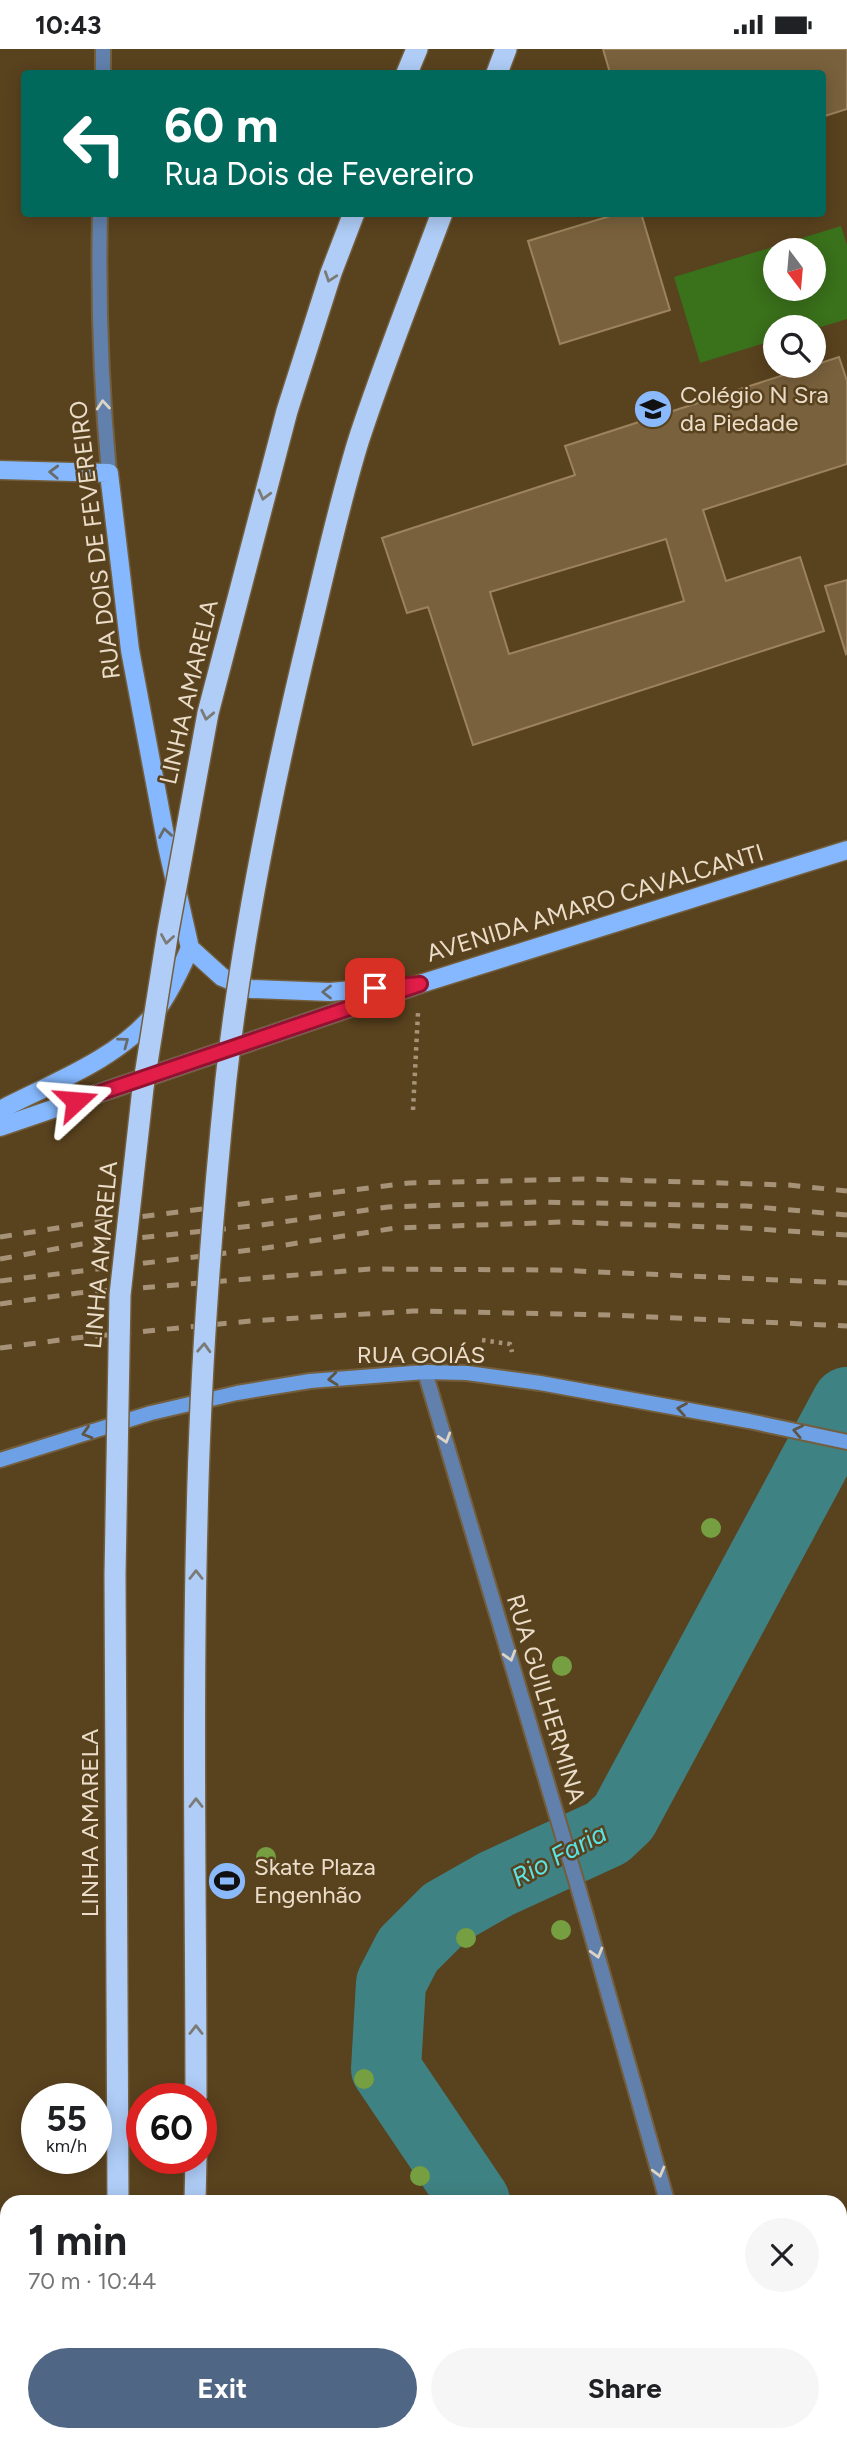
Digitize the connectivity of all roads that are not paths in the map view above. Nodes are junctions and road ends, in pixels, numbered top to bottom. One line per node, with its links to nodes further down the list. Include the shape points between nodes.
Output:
1 (103, 49): 4 (street)
2 (417, 49): 5 (highway)
3 (506, 49): 6 (highway)
4 (103, 70)
5 (408, 70)
6 (497, 70)
7 (100, 217): 11 (street, RUA DOIS DE FEVEREIRO, one-way to 7, via 101,381)
8 (352, 217): 22 (highway, LINHA AMARELA, one-way to 22, bridge, via 287,411 208,713 143,1088 120,1295 115,1575)
9 (440, 217): 20 (highway, one-way to 9, bridge, via 197,1521 204,1343 227,1077 243,957 293,697 358,442)
10 (0, 470): 11 (main road, one-way to 10)
11 (108, 473): 13 (main road, RUA DOIS DE FEVEREIRO, one-way to 11, via 130,650)
12 (847, 850): 14 (main road, AVENIDA AMARO CAVALCANTI)
13 (190, 948): 14 (main road, one-way to 13, via 330,992 251,989 222,977); 15 (main road, one-way to 13, via 133,1036 160,1005)
14 (420, 984): 16 (main road, AVENIDA AMARO CAVALCANTI)
15 (0, 1110)
16 (0, 1127)
17 (425, 1373): 18 (main road, RUA GOIÁS, one-way to 17, via 540,1383 467,1373); 19 (main road, RUA GOIÁS, one-way to 19, via 310,1381 237,1393 151,1413); 24 (street, RUA GUILHERMINA, one-way to 24)
18 (847, 1442)
19 (0, 1459)
20 (196, 2083)
21 (196, 2174): 23 (highway)
22 (118, 2195)
23 (195, 2195)
24 (665, 2195)

